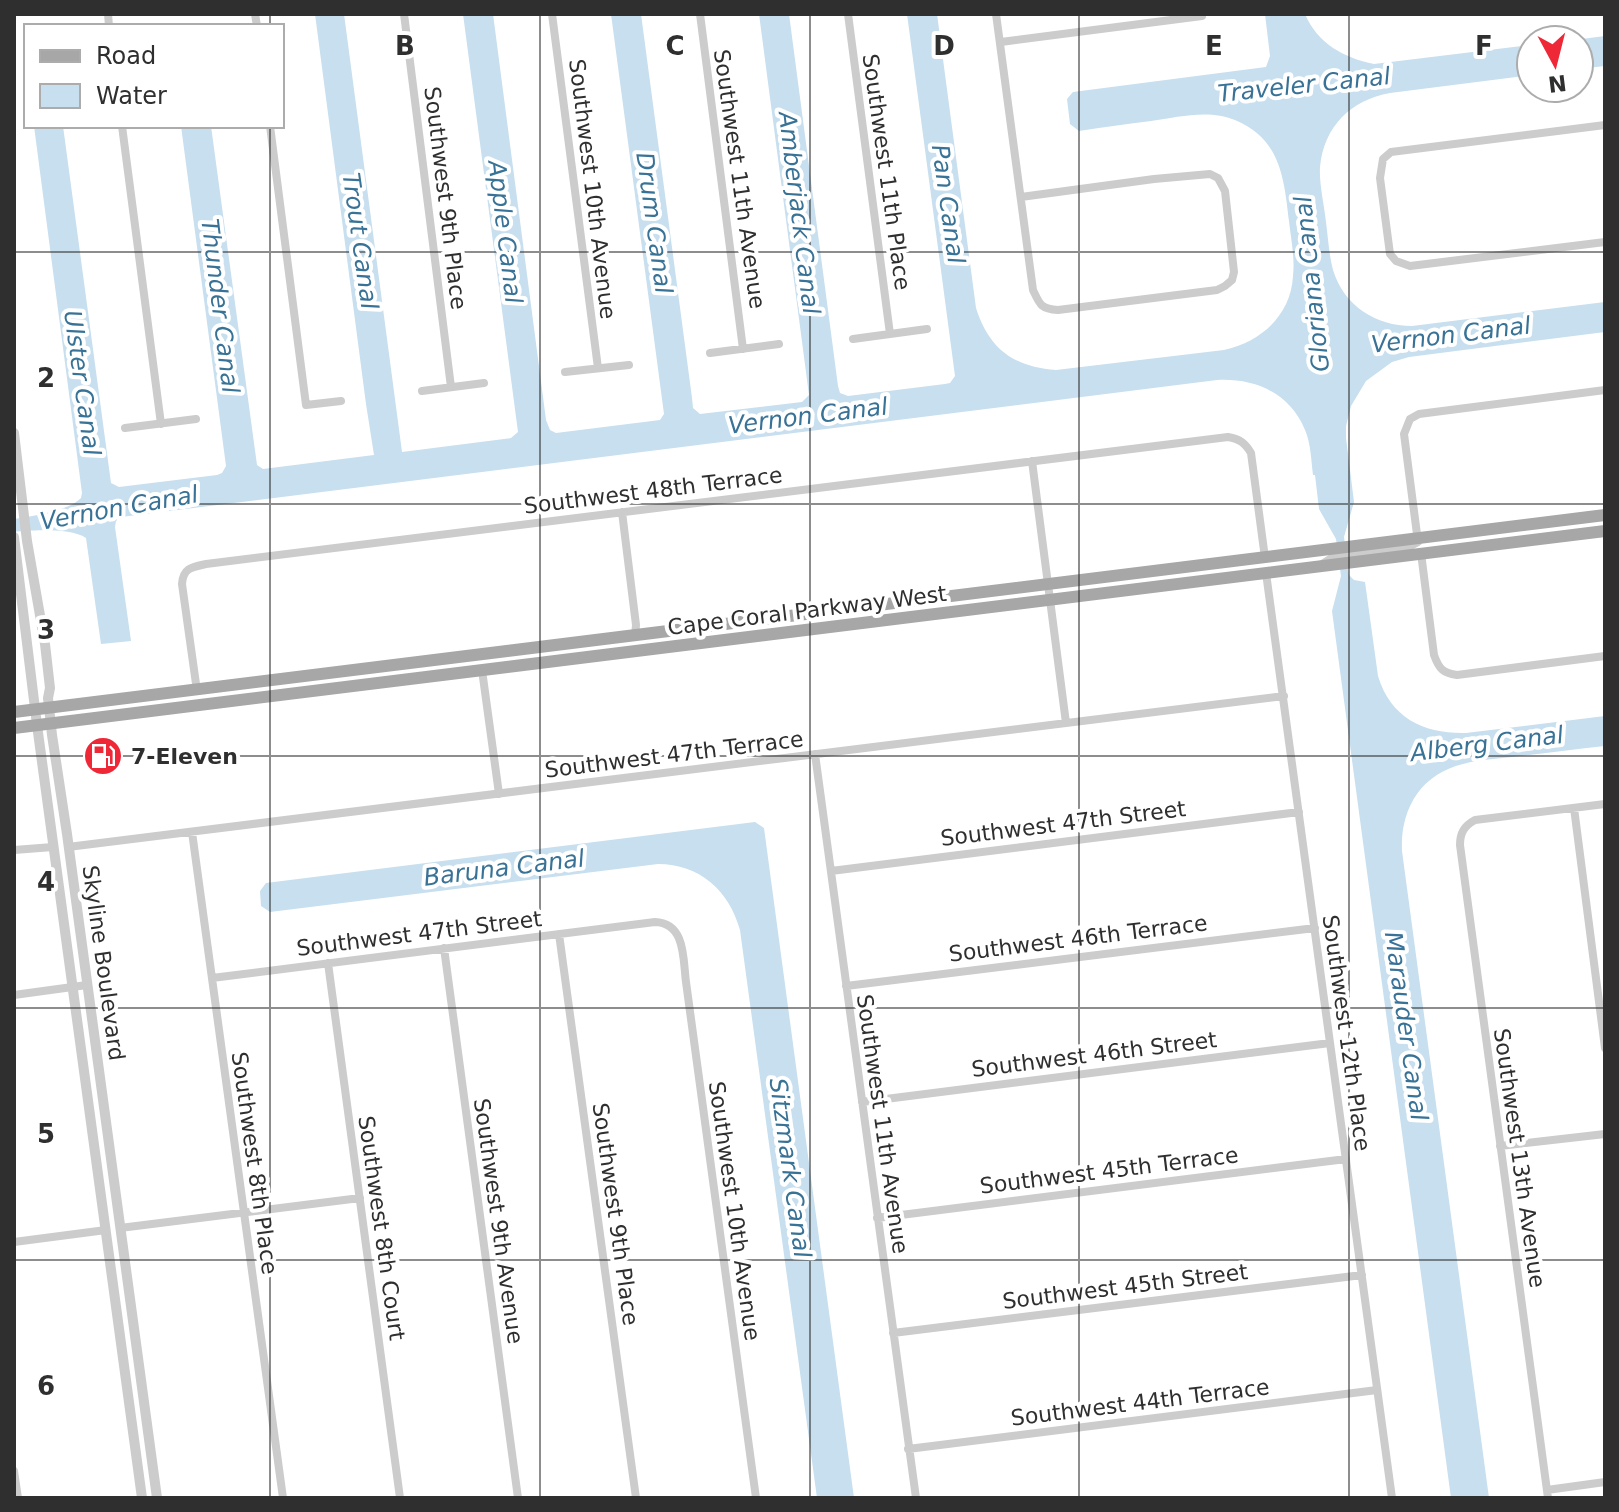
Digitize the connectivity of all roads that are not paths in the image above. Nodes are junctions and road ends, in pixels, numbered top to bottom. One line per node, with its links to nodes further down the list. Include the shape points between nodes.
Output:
1 (404, 14): 23 (street, Southwest 9th Place)
2 (552, 14): 20 (street, Southwest 10th Avenue)
3 (700, 14): 17 (street, Southwest 11th Avenue)
4 (848, 14): 14 (street, Southwest 11th Place)
5 (996, 14): 7 (street)
6 (1202, 16): 7 (street)
7 (1001, 42): 11 (street)
8 (1605, 125): 12 (street, via 1391,152 1383,159 1380,178 1390,254 1410,266)
9 (122, 128): 28 (street)
10 (270, 128): 26 (street, via 306,405)
11 (1021, 197): 11 (street, via 1033,290 1039,305 1048,309 1217,290 1232,280 1225,191 1210,174)
12 (1605, 242)
13 (927, 329): 14 (street)
14 (890, 334): 15 (street)
15 (853, 339)
16 (779, 344): 17 (street)
17 (743, 349): 18 (street)
18 (710, 353)
19 (629, 365): 20 (street)
20 (598, 368): 21 (street)
21 (565, 372)
22 (484, 383): 23 (street)
23 (451, 387): 25 (street)
24 (1605, 390): 37 (street, via 1410,419 1404,434)
25 (422, 391)
26 (341, 401)
27 (196, 419): 28 (street)
28 (161, 424): 29 (street)
29 (125, 428)
30 (14, 433): 53 (street, Skyline Boulevard, via 45,644)
31 (1032, 461): 32 (street, Southwest 48th Terrace); 40 (street, Southwest 48th Terrace, via 1238,439 1251,453); 43 (street)
32 (622, 512): 46 (street); 51 (street, Southwest 48th Terrace, via 189,568 182,584)
33 (1605, 515): 37 (main road, Cape Coral Parkway West)
34 (1605, 522): 38 (main road, via 1533,532)
35 (1605, 531): 38 (main road, Cape Coral Parkway West)
36 (14, 537): 54 (street, Skyline Boulevard)
37 (1418, 539): 40 (main road, Cape Coral Parkway West); 41 (street, via 1405,549 1333,557)
38 (1529, 540): 39 (main road, Cape Coral Parkway West)
39 (1421, 553): 41 (main road, Cape Coral Parkway West); 48 (street, via 1434,655 1445,673)
40 (1265, 558): 43 (main road, Cape Coral Parkway West)
41 (1321, 566): 42 (main road, Cape Coral Parkway West)
42 (1266, 573): 44 (main road, Cape Coral Parkway West); 52 (street, Southwest 12th Place)
43 (1048, 585): 44 (street); 45 (main road, Cape Coral Parkway West)
44 (1050, 599): 47 (main road, Cape Coral Parkway West); 56 (street)
45 (752, 622): 46 (main road, Cape Coral Parkway West); 47 (main road, via 727,632 656,641)
46 (635, 636): 49 (main road, via 619,646 542,656); 51 (main road, Cape Coral Parkway West)
47 (650, 650): 49 (main road, Cape Coral Parkway West)
48 (1605, 656)
49 (526, 665): 50 (main road, Cape Coral Parkway West)
50 (482, 670): 57 (main road, Cape Coral Parkway West); 61 (street)
51 (197, 691): 53 (main road, Cape Coral Parkway West)
52 (1284, 696): 56 (street, Southwest 47th Terrace); 64 (street, Southwest 12th Place)
53 (49, 708): 54 (main road, Cape Coral Parkway West); 57 (street, Skyline Boulevard)
54 (35, 710): 55 (main road, Cape Coral Parkway West); 57 (street, Skyline Boulevard)
55 (14, 712)
56 (1066, 723): 59 (street, Southwest 47th Terrace)
57 (44, 724): 58 (main road, Cape Coral Parkway West); 60 (street, Skyline Boulevard); 67 (street, Skyline Boulevard)
58 (14, 728)
59 (815, 754): 61 (street, Southwest 47th Terrace); 69 (street, Southwest 11th Avenue)
60 (45, 785): 66 (street, Skyline Boulevard); 67 (street, via 57,836)
61 (499, 794): 65 (street, Southwest 47th Terrace)
62 (1605, 804): 63 (street)
63 (1574, 808): 82 (street); 85 (street, Southwest 13th Avenue, via 1475,820 1460,836)
64 (1299, 812): 69 (street, Southwest 47th Street); 70 (street, Southwest 12th Place)
65 (192, 832): 67 (street, Southwest 47th Terrace); 76 (street, Southwest 8th Place)
66 (53, 847): 68 (street); 73 (street, via 65,864); 79 (street, Skyline Boulevard)
67 (68, 847): 73 (street, Skyline Boulevard)
68 (14, 850)
69 (831, 871): 78 (street, Southwest 11th Avenue)
70 (1315, 928): 78 (street, Southwest 46th Terrace); 81 (street, Southwest 12th Place)
71 (675, 929): 72 (street, Southwest 47th Street, via 655,922); 107 (street, Southwest 10th Avenue)
72 (559, 934): 74 (street, Southwest 47th Street); 106 (street, Southwest 9th Place)
73 (81, 938): 77 (street, Skyline Boulevard)
74 (444, 948): 75 (street, Southwest 47th Street); 105 (street, Southwest 9th Avenue)
75 (328, 963): 76 (street, Southwest 47th Street); 87 (street, Southwest 8th Court)
76 (212, 978): 88 (street, Southwest 8th Place)
77 (87, 985): 79 (street); 90 (street, Skyline Boulevard)
78 (846, 986): 83 (street, Southwest 11th Avenue)
79 (72, 987): 80 (street); 91 (street, Skyline Boulevard)
80 (14, 995)
81 (1330, 1043): 83 (street, Southwest 46th Street); 86 (street, Southwest 12th Place)
82 (1605, 1048)
83 (862, 1102): 89 (street, Southwest 11th Avenue)
84 (1605, 1134): 85 (street)
85 (1500, 1146): 99 (street, Southwest 13th Avenue)
86 (1346, 1159): 89 (street, Southwest 45th Terrace); 93 (street, Southwest 12th Place)
87 (360, 1198): 88 (street); 104 (street, Southwest 8th Court)
88 (244, 1213): 90 (street); 103 (street, Southwest 8th Place)
89 (877, 1218): 94 (street, Southwest 11th Avenue)
90 (120, 1228): 91 (street); 102 (street, Skyline Boulevard)
91 (106, 1230): 92 (street); 101 (street, Skyline Boulevard)
92 (14, 1242)
93 (1362, 1275): 94 (street, Southwest 45th Street); 95 (street, Southwest 12th Place)
94 (893, 1333): 96 (street, Southwest 11th Avenue)
95 (1377, 1390): 96 (street, Southwest 44th Terrace); 109 (street, Southwest 12th Place)
96 (908, 1449): 108 (street, Southwest 11th Avenue)
97 (14, 1471): 100 (street)
98 (1605, 1482): 99 (street)
99 (1548, 1494)
100 (18, 1498)
101 (142, 1498)
102 (157, 1498)
103 (283, 1498)
104 (400, 1498)
105 (518, 1498)
106 (636, 1498)
107 (756, 1498)
108 (916, 1498)
109 (1392, 1498)

